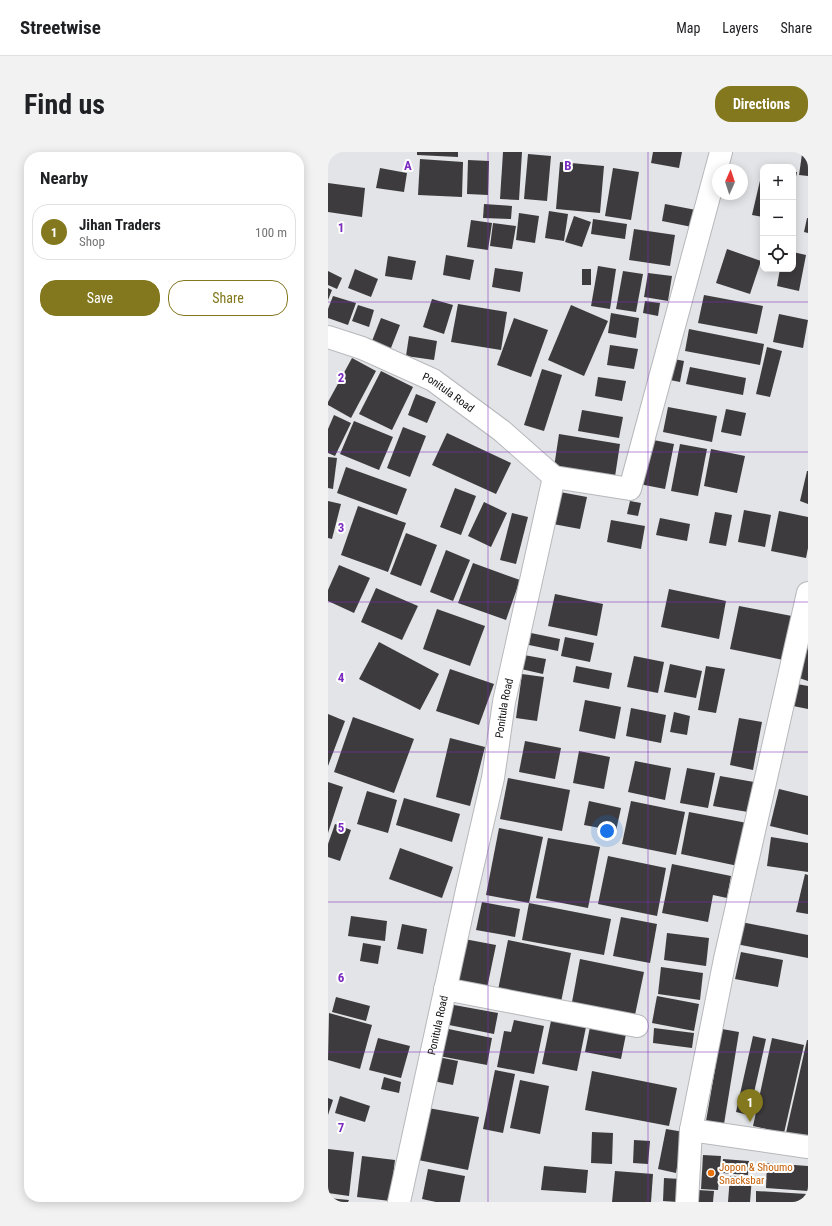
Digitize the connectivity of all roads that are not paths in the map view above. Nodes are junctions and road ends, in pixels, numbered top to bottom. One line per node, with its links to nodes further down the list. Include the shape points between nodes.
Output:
1 (721, 152): 3 (street, via 630,489)
2 (328, 337): 3 (street, Ponitula Road, via 362,348 433,380 502,431)
3 (554, 477): 5 (street, Ponitula Road, via 504,702 493,778)
4 (808, 593): 7 (street, via 725,959)
5 (445, 989): 6 (street); 9 (street, Ponitula Road)
6 (637, 1026)
7 (691, 1130): 8 (street); 10 (street)
8 (808, 1147)
9 (399, 1202)
10 (687, 1202)

